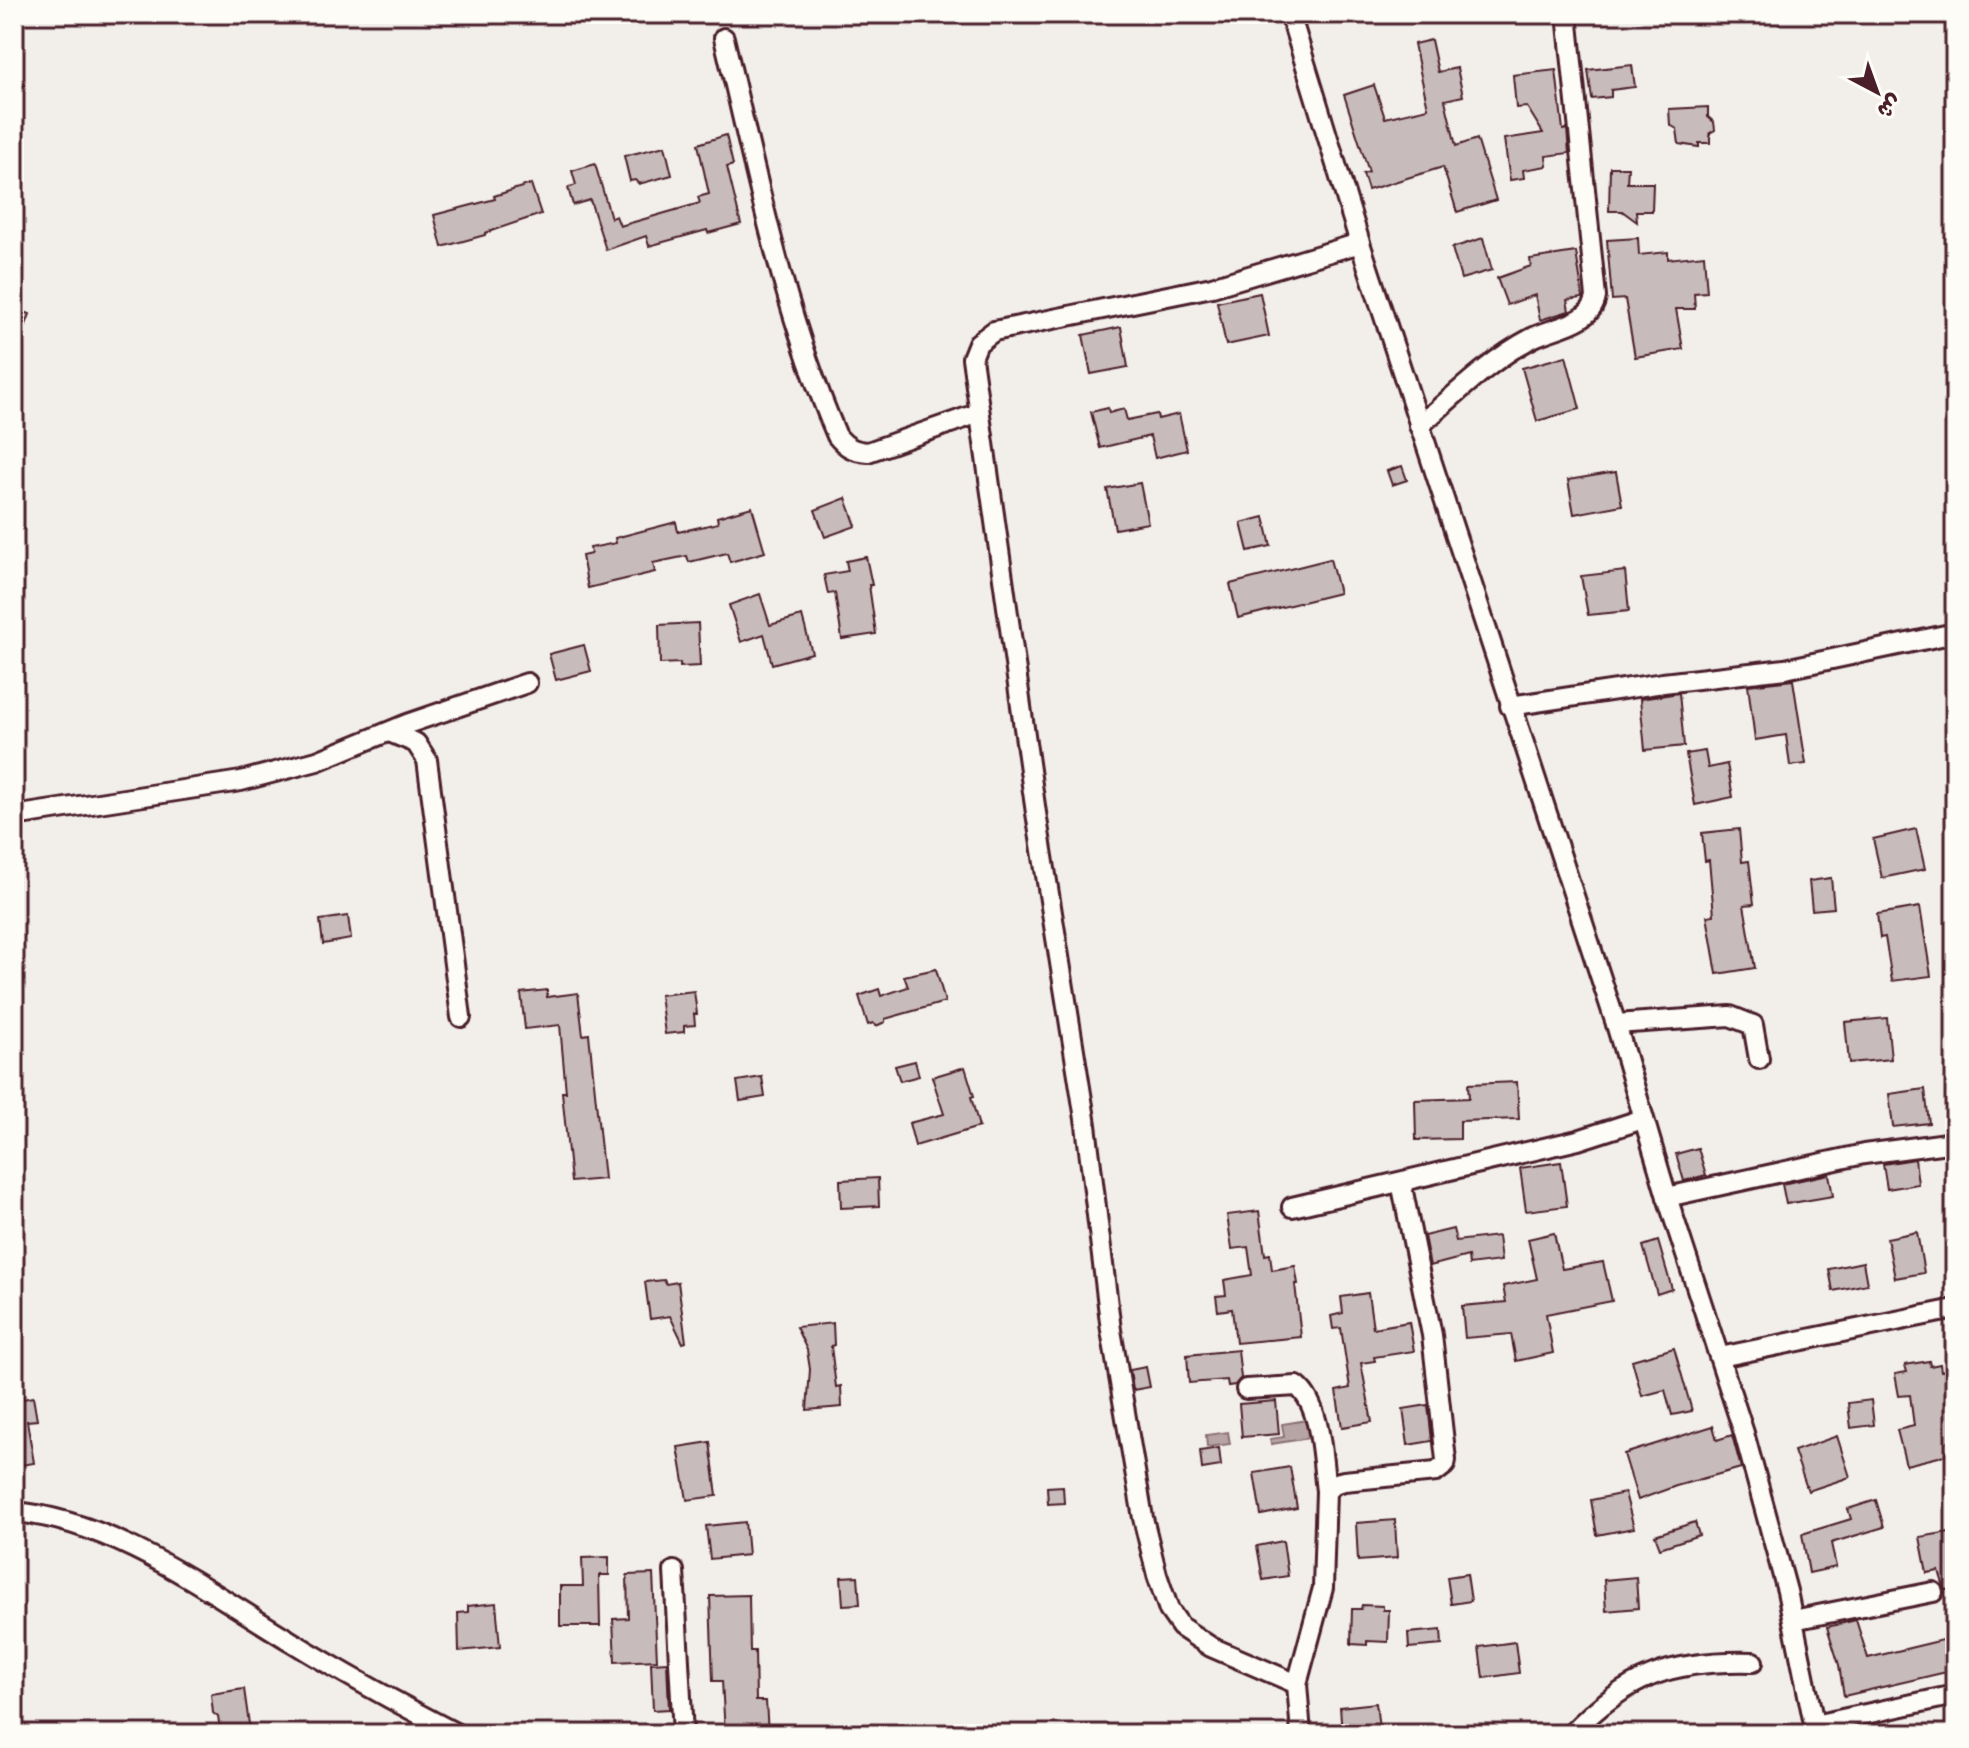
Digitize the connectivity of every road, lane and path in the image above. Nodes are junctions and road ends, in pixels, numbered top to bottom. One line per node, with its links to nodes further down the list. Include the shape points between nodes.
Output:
1 (1290, 14): 4 (street)
2 (1567, 14): 6 (street, via 1595,305 1584,316 1503,356)
3 (724, 38): 5 (street, via 782,285 837,436 845,446 868,452)
4 (1360, 243): 5 (street, via 1212,287 994,331 978,343 972,358); 6 (street)
5 (979, 413): 29 (street, via 1086,1125 1111,1330 1146,1532 1169,1610 1181,1627 1211,1647)
6 (1419, 426): 9 (street)
7 (1955, 633): 9 (street, via 1785,669)
8 (527, 683): 10 (street)
9 (1510, 706): 13 (street)
10 (389, 732): 11 (street, via 278,773); 12 (street, via 416,743 427,760)
11 (14, 816)
12 (461, 1017)
13 (1616, 1024): 14 (street, via 1730,1016 1753,1025); 15 (street)
14 (1759, 1059)
15 (1643, 1119): 17 (street); 18 (street)
16 (1955, 1142): 18 (street, via 1864,1154)
17 (1401, 1182): 19 (street); 23 (street, via 1432,1335 1445,1465 1436,1472 1344,1481)
18 (1667, 1197): 21 (street)
19 (1292, 1207)
20 (1955, 1309): 21 (street)
21 (1720, 1357): 27 (street)
22 (1246, 1389): 23 (street, via 1297,1386 1306,1393 1315,1415)
23 (1326, 1491): 29 (street, via 1323,1588)
24 (14, 1512): 32 (street, via 79,1525 126,1545)
25 (674, 1571): 33 (street)
26 (1933, 1592): 27 (street)
27 (1793, 1620): 31 (street)
28 (1753, 1662): 35 (street, via 1714,1661 1649,1675 1616,1694)
29 (1297, 1684): 34 (street)
30 (1955, 1695): 31 (street)
31 (1815, 1729)
32 (448, 1732)
33 (683, 1734)
34 (1301, 1734)
35 (1571, 1734)

